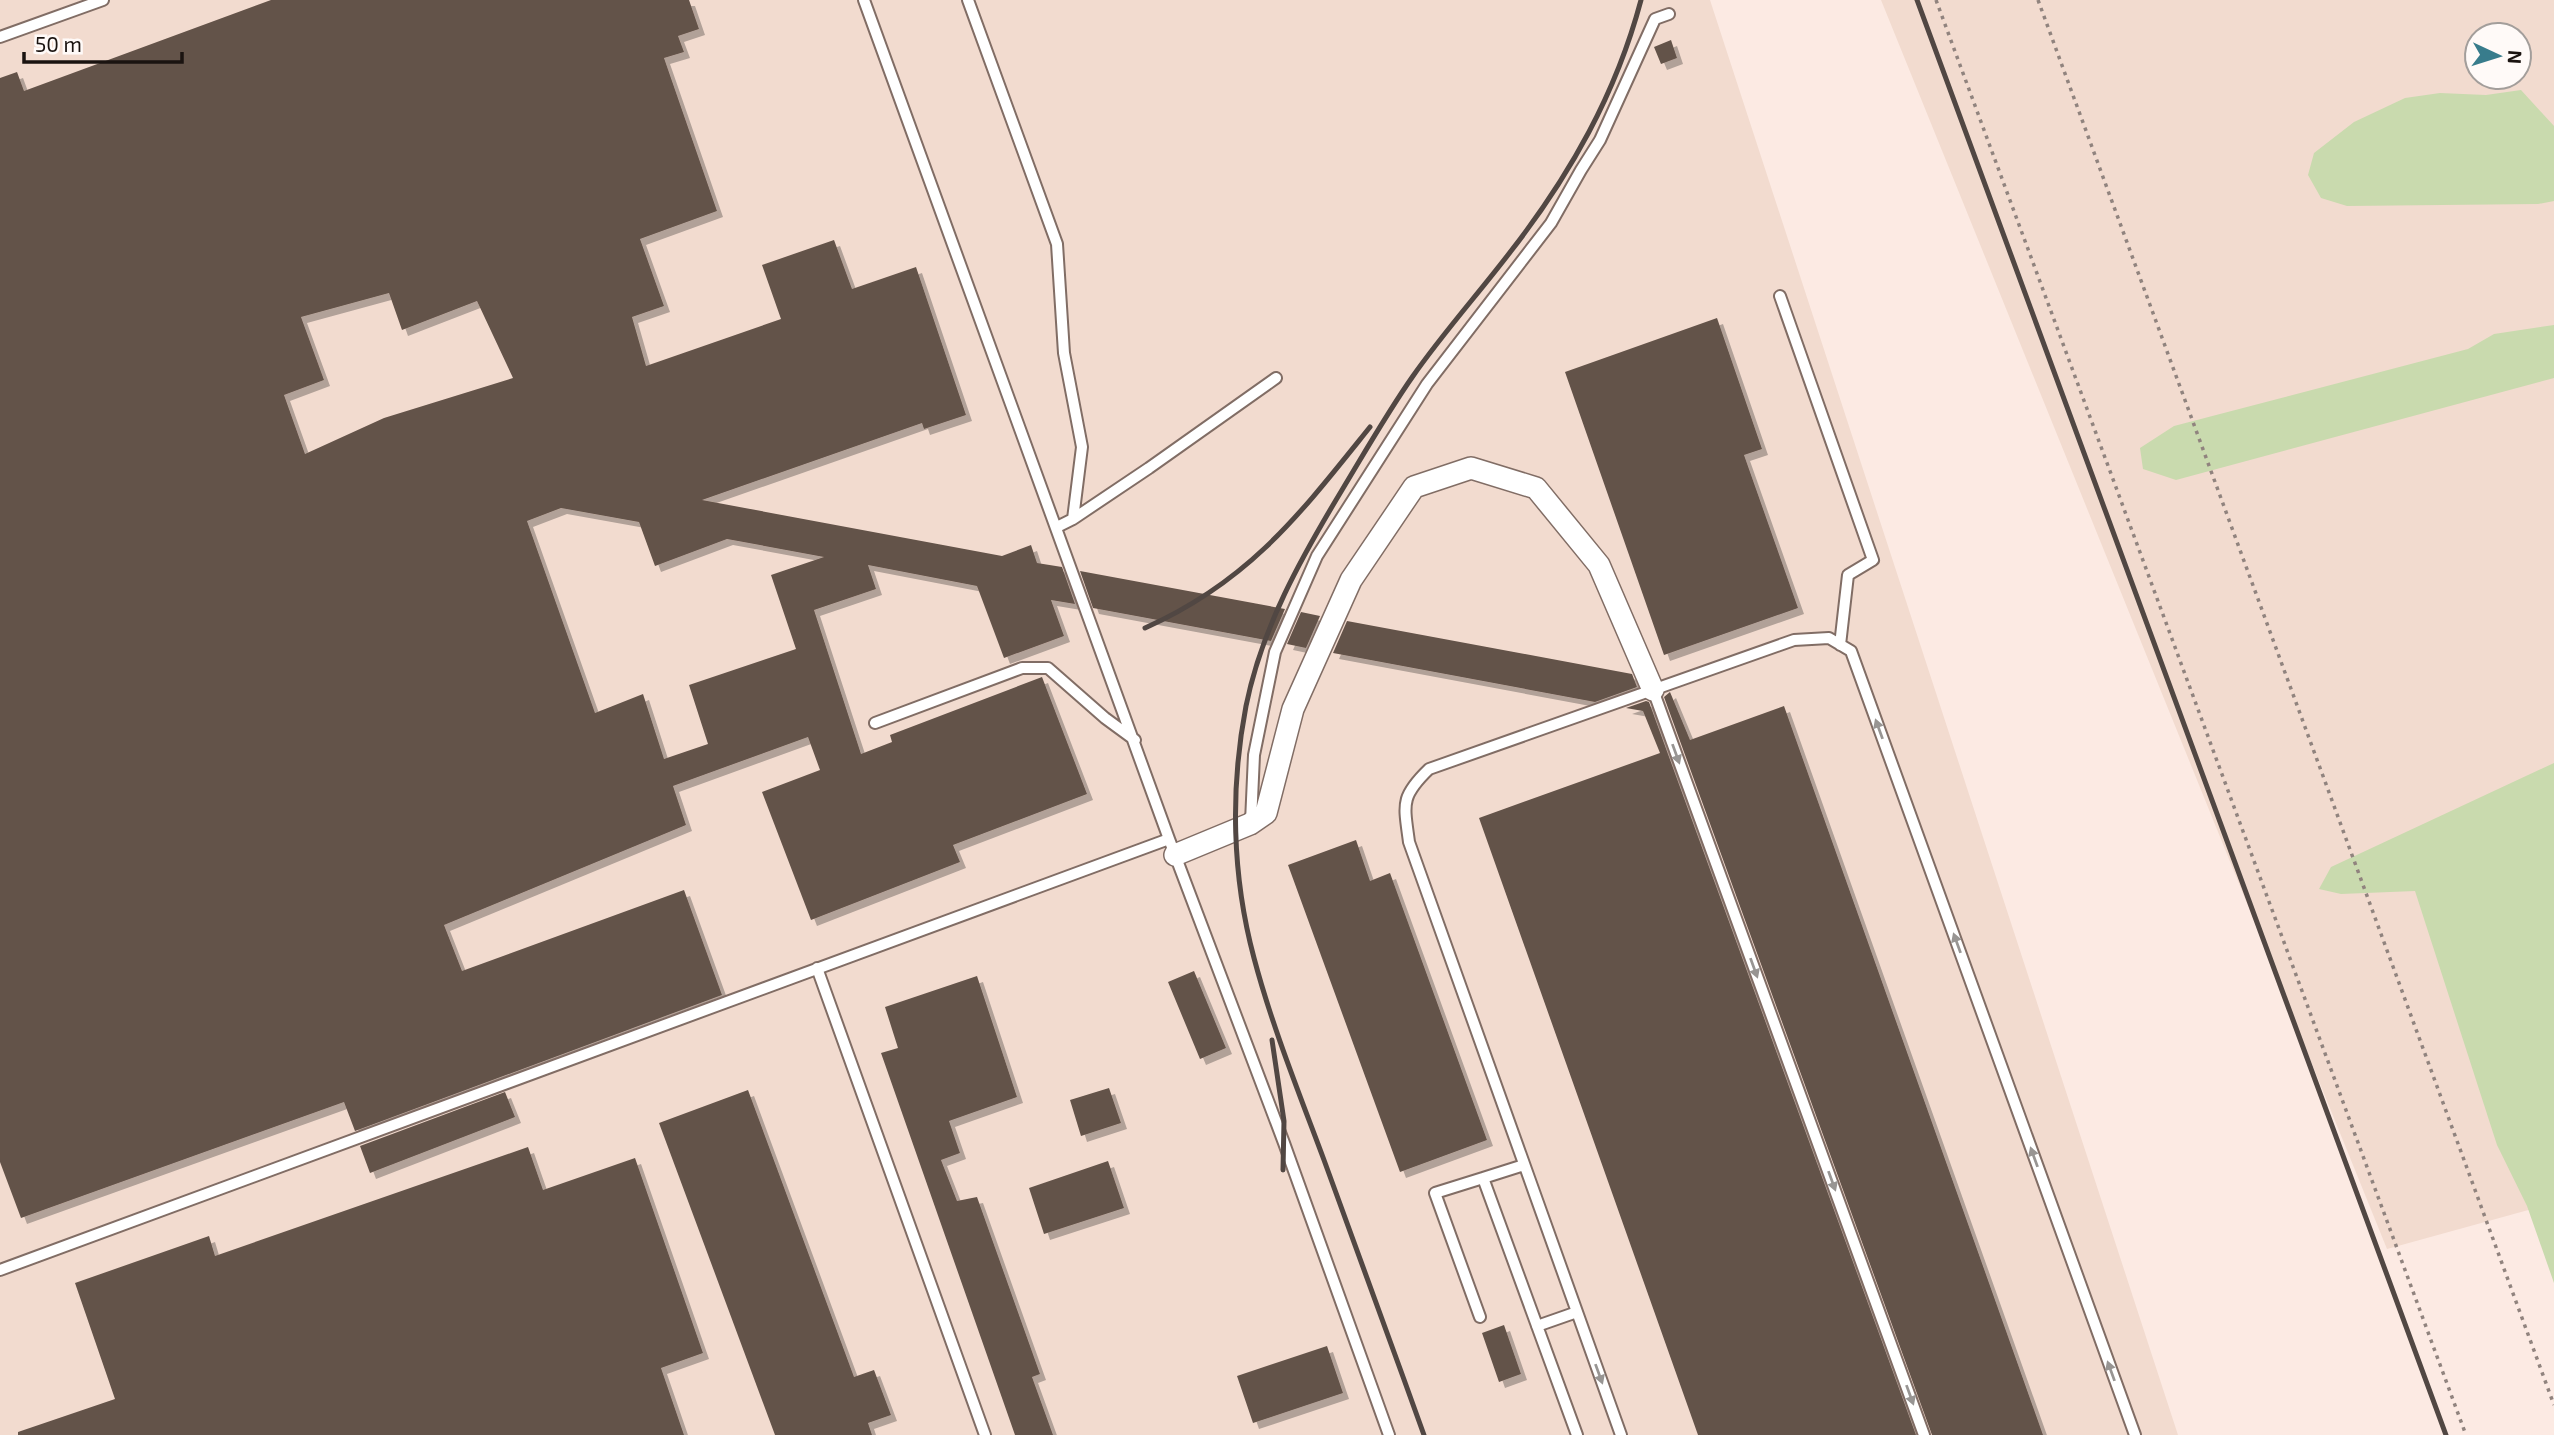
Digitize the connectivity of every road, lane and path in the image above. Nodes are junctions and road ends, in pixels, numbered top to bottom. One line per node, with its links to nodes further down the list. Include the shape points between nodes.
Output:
1 (103, 0): 7 (lane)
2 (864, 0): 11 (lane)
3 (968, 0): 10 (lane, via 1057,244 1064,353 1082,447)
4 (1936, 0): 32 (path)
5 (2038, 0): 25 (path)
6 (1669, 14): 16 (lane, via 1655,19 1600,140 1551,223 1427,384 1317,556 1275,652 1254,755)
7 (0, 37)
8 (1780, 296): 12 (lane, via 1873,560 1848,575)
9 (1276, 378): 10 (lane)
10 (1073, 519): 11 (lane)
11 (1058, 527): 15 (lane)
12 (1840, 645): 13 (lane, via 1829,638 1794,640); 31 (lane, one-way to 12, via 1851,652)
13 (1653, 690): 16 (street, via 1599,565 1536,488 1471,468 1414,487 1351,580 1293,709 1266,813); 19 (lane, via 1429,769 1409,788 1405,807 1409,842); 30 (lane, one-way to 30)
14 (875, 723): 15 (lane, via 1022,668 1048,668)
15 (1135, 740): 17 (lane)
16 (1251, 824): 17 (street)
17 (1172, 847): 18 (lane); 27 (lane)
18 (817, 968): 21 (lane); 26 (lane)
19 (1524, 1165): 20 (lane); 22 (lane)
20 (1483, 1178): 23 (lane, via 1435,1193); 24 (lane)
21 (0, 1270)
22 (1577, 1312): 24 (lane); 29 (lane, one-way to 29)
23 (1480, 1317)
24 (1537, 1325): 28 (lane)
25 (2554, 1405)
26 (985, 1435)
27 (1389, 1435)
28 (1577, 1435)
29 (1621, 1435)
30 (1924, 1435)
31 (2135, 1435)
32 (2466, 1435)

